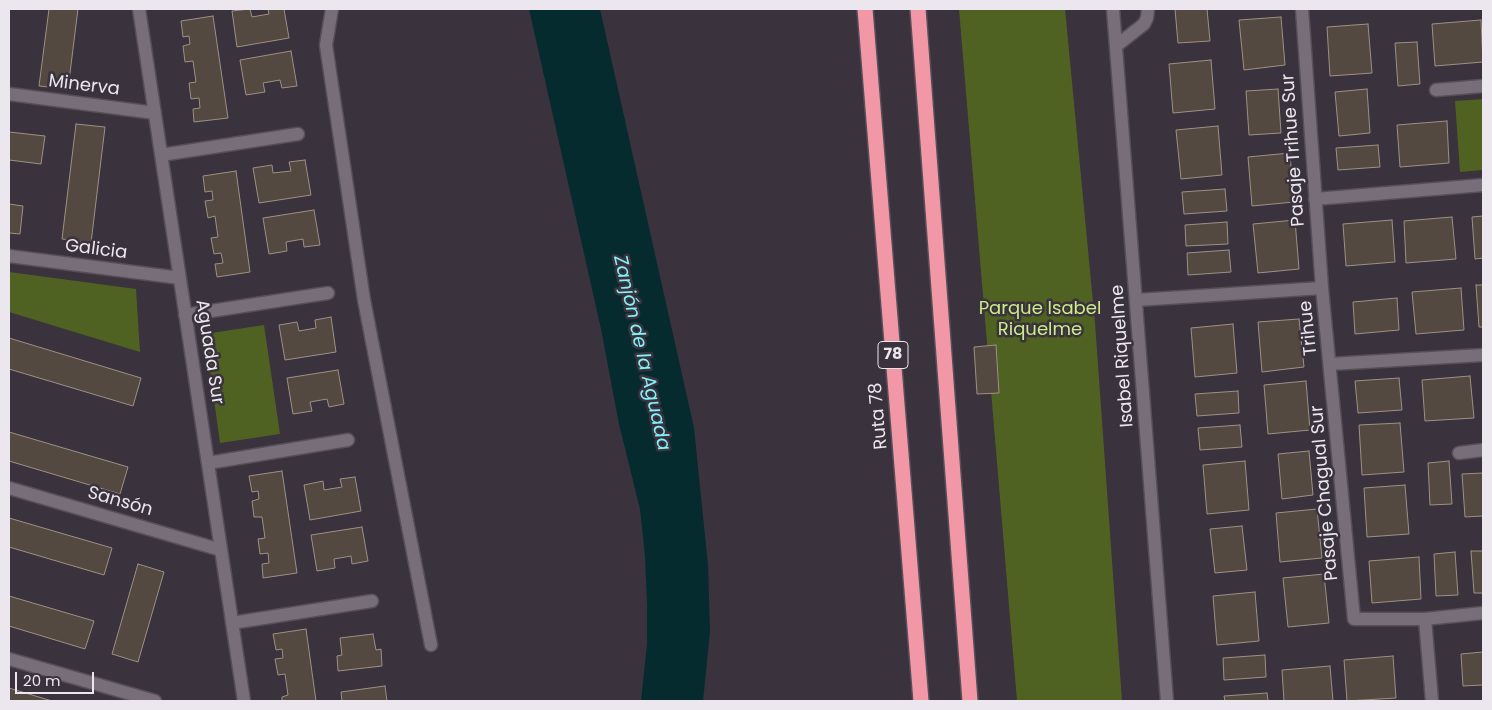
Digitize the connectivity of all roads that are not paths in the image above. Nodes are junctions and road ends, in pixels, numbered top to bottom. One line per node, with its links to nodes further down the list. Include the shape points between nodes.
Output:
1 (139, 9): 12 (street, Aguada Sur)
2 (332, 9): 35 (street, via 326,45 364,300)
3 (865, 9): 39 (highway, Ruta 78 / 78)
4 (918, 9): 40 (highway)
5 (1113, 9): 8 (street, Isabel Riquelme)
6 (1148, 9): 8 (street, via 1144,24)
7 (1302, 9): 16 (street, Pasaje Trihue Sur)
8 (1116, 46): 21 (street, Isabel Riquelme)
9 (1483, 86): 10 (street)
10 (1436, 90)
11 (9, 94): 12 (street, Minerva)
12 (155, 113): 14 (street, Aguada Sur)
13 (298, 134): 14 (street)
14 (161, 155): 18 (street, Aguada Sur)
15 (1483, 185): 16 (street)
16 (1315, 199): 19 (street, Pasaje Trihue Sur)
17 (9, 256): 18 (street, Galicia)
18 (180, 278): 22 (street, Aguada Sur)
19 (1322, 288): 21 (street); 24 (street, Trihue)
20 (328, 293): 22 (street)
21 (1137, 300): 41 (street, Isabel Riquelme)
22 (185, 315): 28 (street, Aguada Sur)
23 (1483, 355): 24 (street)
24 (1330, 364): 33 (street, Pasaje Chagual Sur, via 1354,619)
25 (348, 440): 28 (street)
26 (1483, 450): 27 (street)
27 (1459, 453)
28 (208, 463): 30 (street, Aguada Sur)
29 (9, 488): 30 (street, Sansón)
30 (221, 550): 34 (street, Aguada Sur)
31 (372, 601): 34 (street)
32 (1483, 613): 33 (street)
33 (1426, 619): 42 (street)
34 (232, 623): 38 (street, Aguada Sur)
35 (431, 645)
36 (9, 658): 37 (street)
37 (155, 701)
38 (244, 701)
39 (921, 701)
40 (970, 701)
41 (1167, 701)
42 (1432, 701)

